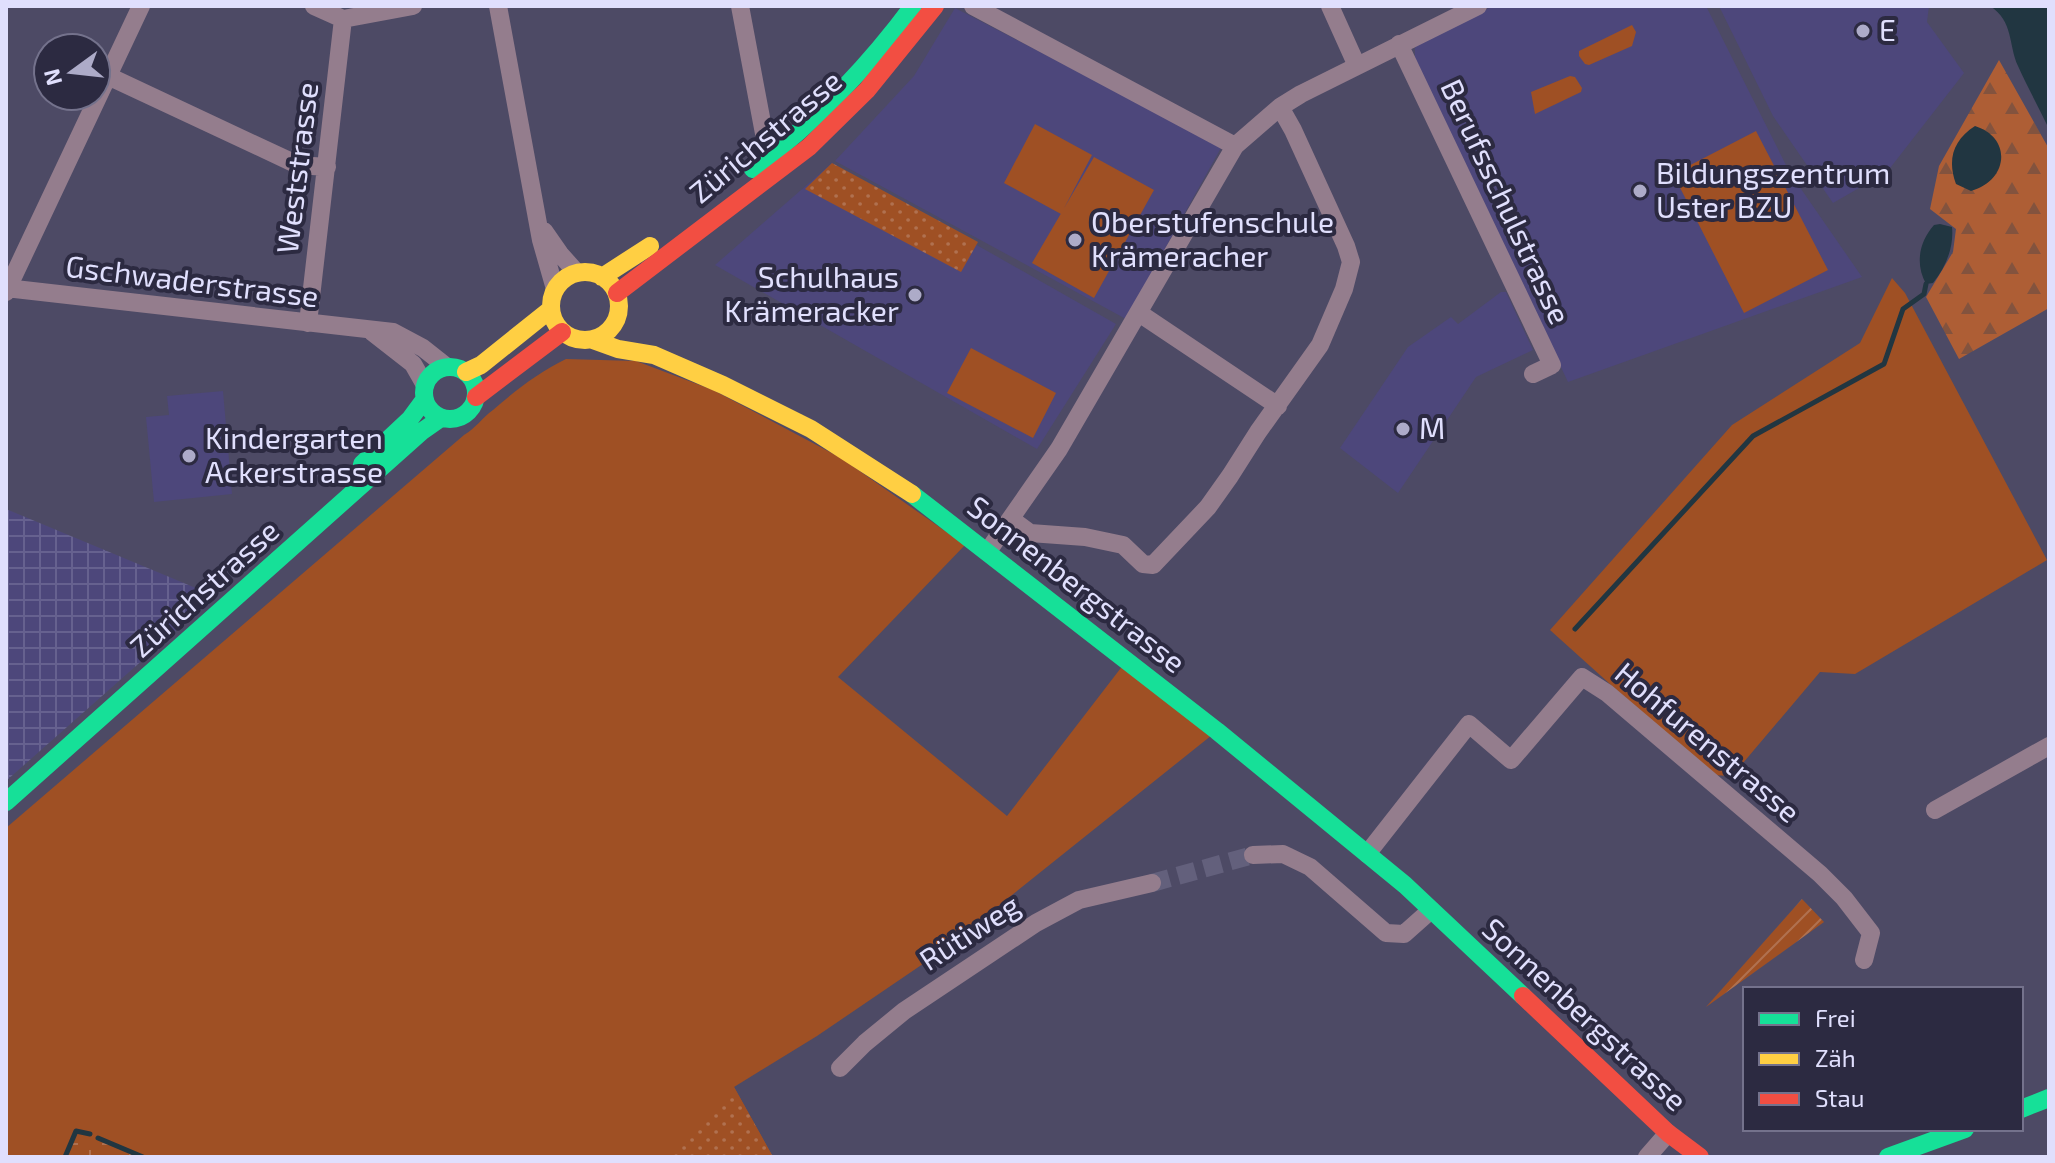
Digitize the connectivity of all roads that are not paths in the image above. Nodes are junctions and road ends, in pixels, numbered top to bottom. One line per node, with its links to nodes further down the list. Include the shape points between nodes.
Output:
1 (141, 6): 14 (street)
2 (314, 6): 11 (street)
3 (413, 6): 11 (street)
4 (498, 6): 21 (street)
5 (740, 6): 19 (street, via 766,144)
6 (913, 6): 19 (main road, Zürichstrasse, via 864,68)
7 (935, 6): 26 (main road, Zürichstrasse, via 840,118)
8 (973, 6): 18 (street)
9 (1330, 6): 13 (street)
10 (1478, 6): 12 (street)
11 (343, 19): 20 (street, Weststrasse)
12 (1399, 44): 13 (street); 37 (street, Berufsschulstrasse, via 1552,365)
13 (1357, 66): 16 (street)
14 (112, 68)
15 (112, 78): 20 (street, via 298,165)
16 (1280, 107): 18 (street); 40 (street, via 1351,262 1320,345)
17 (91, 112): 25 (street)
18 (1235, 146): 28 (street)
19 (774, 154): 23 (main road, Zürichstrasse)
20 (327, 167): 30 (street, Weststrasse)
21 (539, 222): 22 (street); 24 (street)
22 (577, 273): 23 (main road); 24 (main road)
23 (602, 277): 26 (main road)
24 (555, 289): 27 (main road)
25 (7, 290): 30 (street, Gschwaderstrasse)
26 (617, 293): 29 (main road)
27 (551, 309): 32 (main road); 36 (main road)
28 (1139, 313): 40 (street); 42 (street)
29 (617, 318): 33 (main road); 34 (main road, Sonnenbergstrasse)
30 (308, 323): 31 (street, Gschwaderstrasse)
31 (372, 332): 35 (street, Gschwaderstrasse, via 393,332 408,339); 38 (street, Gschwaderstrasse, via 413,364)
32 (562, 332): 33 (main road); 39 (main road)
33 (593, 340): 34 (main road, Sonnenbergstrasse)
34 (654, 355): 43 (main road, Sonnenbergstrasse, via 811,429 911,493)
35 (447, 367): 36 (main road); 38 (main road, via 432,374)
36 (466, 372): 39 (main road, via 475,383)
37 (1533, 374)
38 (425, 393): 41 (main road, via 429,410); 45 (main road, Zürichstrasse, via 410,419 358,468)
39 (476, 397): 41 (main road, via 464,416)
40 (1278, 406): 42 (street, via 1208,507 1153,565 1143,564 1123,545 1030,533)
41 (441, 418): 46 (main road, Zürichstrasse)
42 (1011, 519): 43 (street)
43 (988, 551): 48 (main road, Sonnenbergstrasse)
44 (2049, 746): 47 (street)
45 (6, 781)
46 (6, 802)
47 (1935, 810)
48 (1367, 854): 51 (main road, Sonnenbergstrasse); 52 (street, Hohfurenstrasse, via 1469,724 1511,760 1582,677 1844,898 1871,933)
49 (1253, 855): 51 (street, via 1283,854 1310,867 1386,933 1404,934)
50 (1152, 883): 53 (street, Rütiweg, via 1079,900 1036,923 904,1011)
51 (1431, 910): 57 (main road, Sonnenbergstrasse)
52 (1864, 960)
53 (840, 1068)
54 (2049, 1098): 55 (main road)
55 (2023, 1108)
56 (1960, 1131): 60 (main road)
57 (1668, 1133): 58 (street); 59 (main road, Sonnenbergstrasse)
58 (1647, 1157)
59 (1700, 1157)
60 (1888, 1157)

